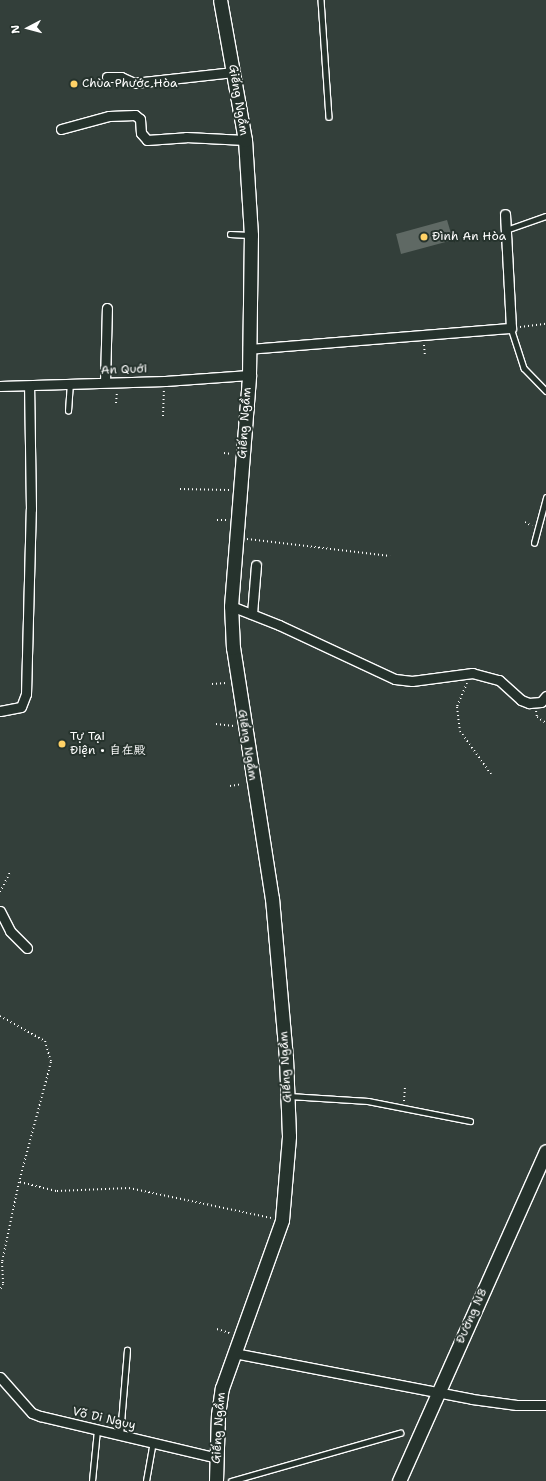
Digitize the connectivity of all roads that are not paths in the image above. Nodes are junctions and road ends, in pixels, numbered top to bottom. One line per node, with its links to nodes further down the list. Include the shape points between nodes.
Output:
1 (220, 0): 3 (street, Giếng Ngầm)
2 (321, 0): 5 (lane)
3 (233, 72): 4 (street, via 134,83 121,77); 7 (street, Giếng Ngầm)
4 (107, 77)
5 (329, 117)
6 (61, 129): 7 (street, via 109,116 135,115 140,119 141,133 147,140 186,137)
7 (245, 140): 12 (street, Giếng Ngầm)
8 (505, 214): 10 (street)
9 (546, 216): 10 (lane)
10 (506, 230): 14 (street)
11 (230, 234): 12 (lane)
12 (251, 235): 15 (street, Giếng Ngầm)
13 (107, 308): 17 (street)
14 (511, 328): 15 (street); 21 (lane, via 524,368)
15 (248, 349): 16 (street, Giếng Ngầm)
16 (249, 375): 17 (street, An Quới); 26 (street, Giếng Ngầm)
17 (105, 382): 18 (street, An Quới)
18 (70, 384): 20 (street, An Quới); 22 (lane)
19 (0, 386): 20 (street, An Quới)
20 (29, 386): 29 (street, via 31,509 26,694 21,707)
21 (546, 391)
22 (68, 411)
23 (546, 498): 24 (lane)
24 (534, 543)
25 (256, 565): 27 (street)
26 (231, 606): 27 (street); 32 (street, Giếng Ngầm, via 243,726 272,899)
27 (252, 614): 28 (street, via 395,679 412,682 472,673 499,680 521,700 535,704)
28 (546, 696)
29 (0, 711)
30 (0, 911): 31 (street, via 10,931)
31 (27, 948)
32 (287, 1096): 33 (lane, via 368,1101); 36 (street, Giếng Ngầm, via 289,1136 282,1220)
33 (470, 1121)
34 (546, 1151): 38 (street, Đường N8)
35 (127, 1350): 42 (lane)
36 (234, 1353): 38 (street); 44 (street, Giếng Ngầm, via 222,1388)
37 (0, 1377): 40 (street, Võ Di Nguy, via 32,1412)
38 (438, 1392): 39 (street, via 517,1405); 49 (street, Đường N8)
39 (546, 1405)
40 (98, 1430): 42 (street, Võ Di Nguy); 45 (lane)
41 (400, 1433): 48 (lane)
42 (120, 1435): 43 (street, Võ Di Nguy)
43 (153, 1443): 44 (street, Võ Di Nguy); 46 (lane)
44 (216, 1458): 47 (street, Giếng Ngầm)
45 (92, 1481)
46 (146, 1481)
47 (216, 1481)
48 (231, 1481)
49 (399, 1481)

